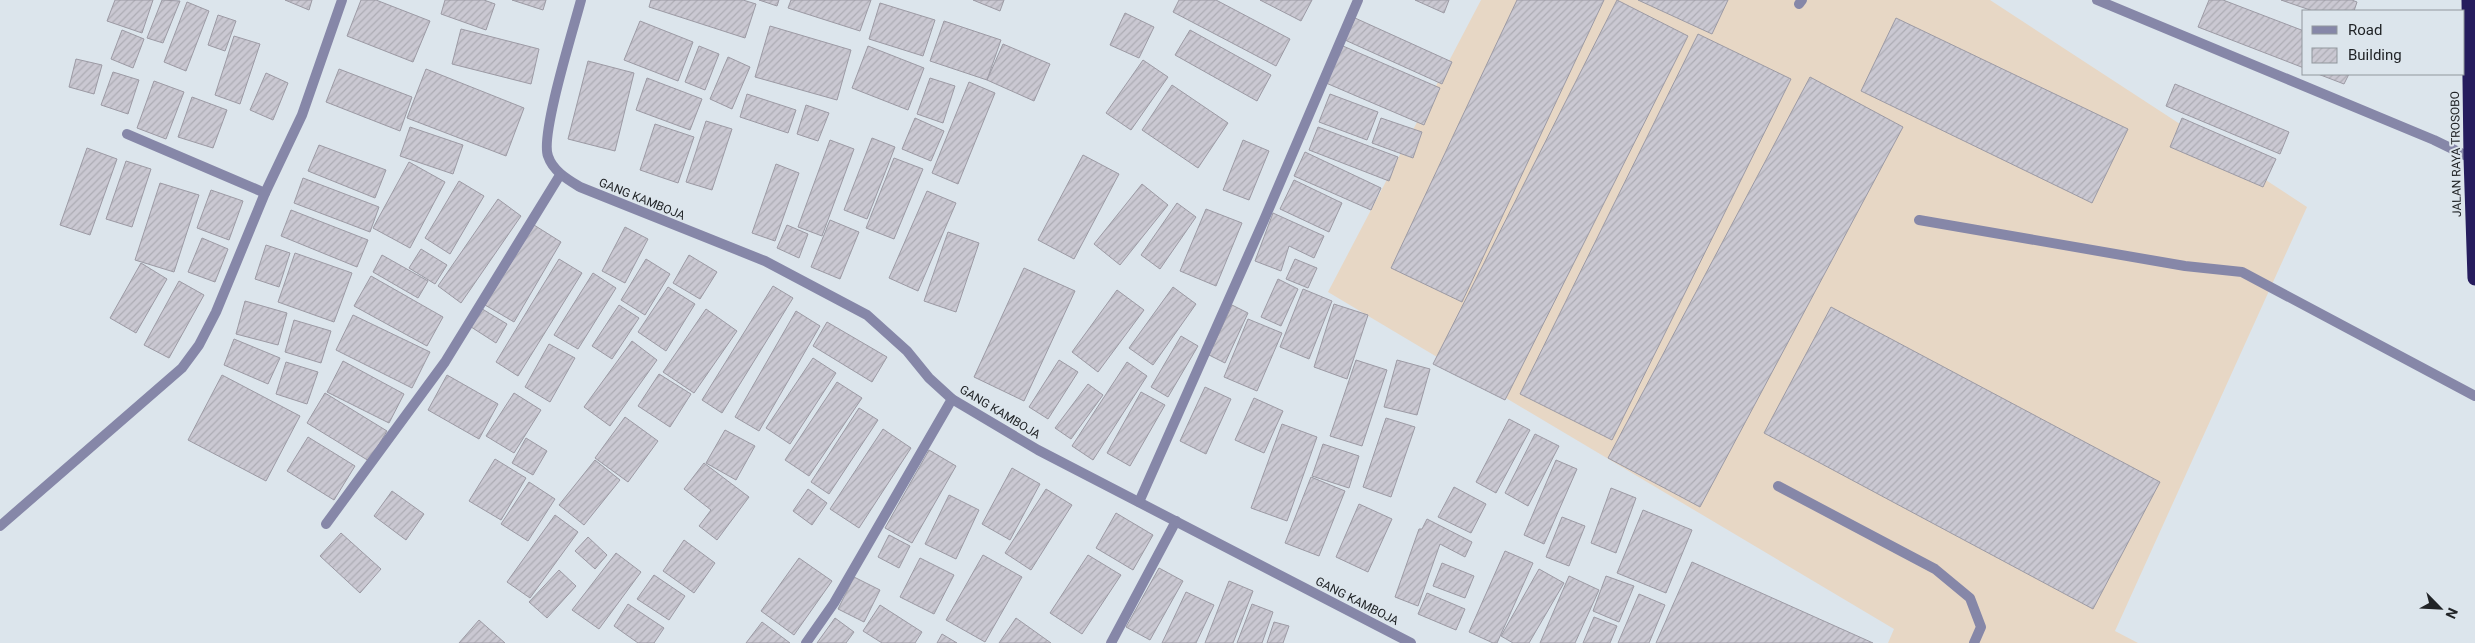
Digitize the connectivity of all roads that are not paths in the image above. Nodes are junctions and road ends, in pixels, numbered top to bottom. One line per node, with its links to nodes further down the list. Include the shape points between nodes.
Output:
1 (342, 0): 9 (street, via 302,115)
2 (581, 0): 8 (street, GANG KAMBOJA, via 549,123 547,156)
3 (1358, 0): 15 (street)
4 (2097, 0): 7 (street, via 2434,140)
5 (2469, 0): 7 (highway, JALAN RAYA TROSOBO)
6 (127, 134): 9 (street)
7 (2470, 158): 11 (highway, JALAN RAYA TROSOBO)
8 (560, 175): 13 (street, GANG KAMBOJA, via 580,187 765,261 868,315 908,351 929,378); 17 (street, via 445,362)
9 (265, 193): 18 (street, via 216,312 182,368)
10 (1919, 220): 12 (street, via 2185,266 2242,272)
11 (2475, 278)
12 (2475, 396)
13 (952, 399): 15 (street, GANG KAMBOJA, via 1038,450); 19 (street, via 834,603)
14 (1778, 486): 22 (street, via 1935,569 1970,598 1981,627)
15 (1139, 502): 16 (street, GANG KAMBOJA)
16 (1176, 521): 20 (street); 21 (street, GANG KAMBOJA)
17 (326, 524)
18 (0, 526)
19 (806, 643)
20 (1111, 643)
21 (1411, 643)
22 (1974, 643)

